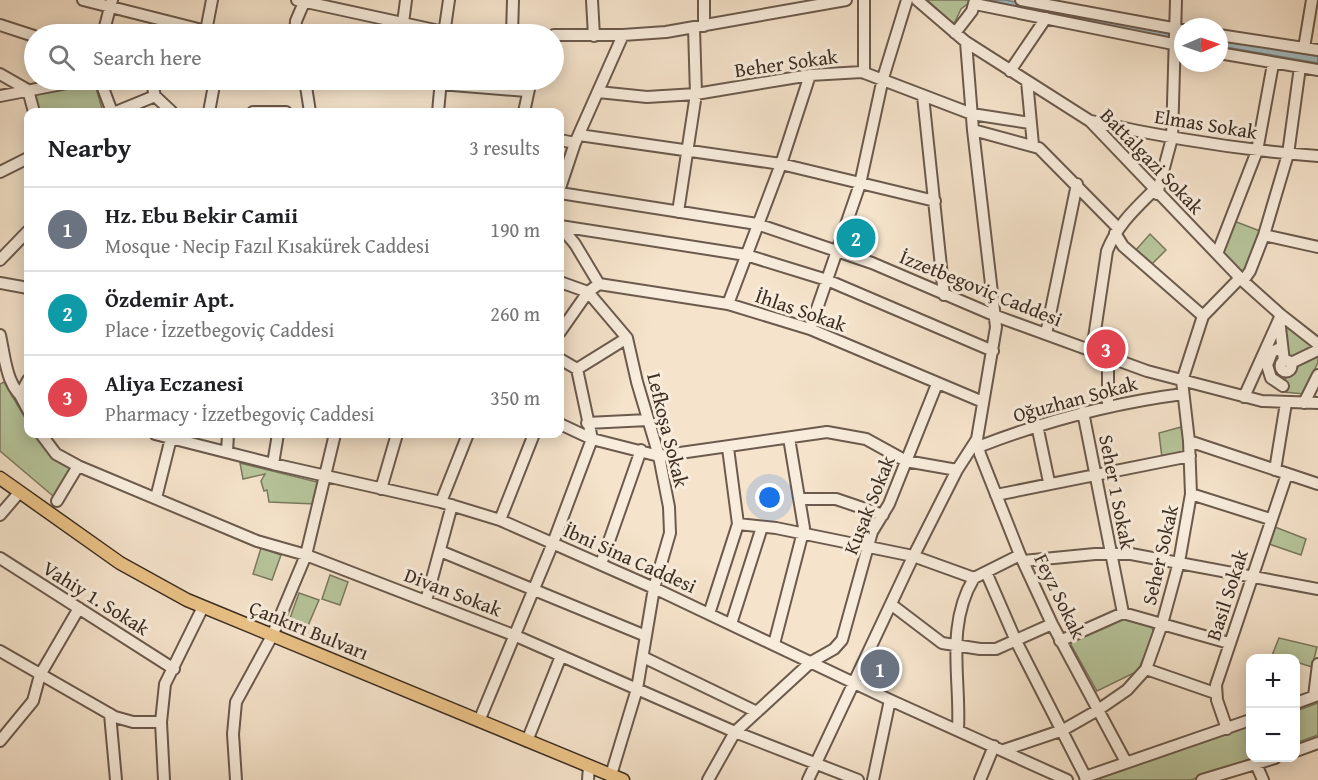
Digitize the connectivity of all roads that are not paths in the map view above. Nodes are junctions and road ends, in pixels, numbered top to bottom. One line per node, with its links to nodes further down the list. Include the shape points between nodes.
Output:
1 (83, 0): 18 (street)
2 (212, 0): 27 (street)
3 (302, 0): 23 (street); 28 (street)
4 (406, 0): 23 (street)
5 (449, 0): 30 (street)
6 (513, 0): 31 (street)
7 (592, 0): 40 (street)
8 (704, 0): 33 (street)
9 (846, 0): 19 (street)
10 (864, 0): 51 (street)
11 (907, 0): 54 (street)
12 (917, 0): 35 (street, Battalgazi Sokak)
13 (1021, 0): 17 (street)
14 (1176, 0): 21 (street)
15 (1312, 0): 43 (street)
16 (975, 2): 20 (street); 35 (street)
17 (1056, 3): 38 (street)
18 (111, 4): 22 (street); 24 (street)
19 (794, 6): 33 (street)
20 (1046, 18): 39 (street); 49 (street)
21 (1177, 18)
22 (164, 21): 25 (street); 26 (street)
23 (403, 23): 29 (street)
24 (106, 24)
25 (163, 24)
26 (175, 24)
27 (209, 24)
28 (296, 24)
29 (407, 24)
30 (448, 24)
31 (512, 24)
32 (0, 25): 34 (street)
33 (699, 27): 37 (street); 65 (street)
34 (24, 33)
35 (955, 33): 42 (street, Battalgazi Sokak)
36 (564, 35): 40 (street)
37 (623, 35): 40 (street); 64 (street)
38 (1174, 35)
39 (1174, 35)
40 (594, 36)
41 (1228, 36): 43 (street)
42 (966, 42): 49 (street, Battalgazi Sokak); 77 (street)
43 (1304, 48): 44 (street)
44 (1318, 50)
45 (1228, 55): 46 (street)
46 (1273, 64): 47 (street); 85 (street)
47 (1300, 67): 48 (street); 87 (street)
48 (1318, 70)
49 (1010, 71): 55 (street, Battalgazi Sokak)
50 (1176, 72): 81 (street)
51 (864, 73): 53 (street, Beher Sokak); 54 (street, Beher Sokak)
52 (0, 74): 56 (street)
53 (810, 75): 65 (street, Beher Sokak); 90 (street)
54 (883, 78): 68 (street, Beher Sokak); 93 (street)
55 (1027, 81): 78 (street, Battalgazi Sokak); 79 (street)
56 (24, 88)
57 (28, 90): 66 (street); 69 (street)
58 (104, 90): 70 (street)
59 (154, 90): 67 (street)
60 (213, 90): 73 (street)
61 (307, 90): 74 (street)
62 (440, 90): 75 (street)
63 (528, 90): 76 (street)
64 (598, 92): 65 (street, Beher Sokak, via 648,97); 82 (street)
65 (696, 94): 86 (street)
66 (0, 96)
67 (155, 96): 71 (street); 72 (street)
68 (923, 96): 77 (street, Beher Sokak); 97 (street)
69 (33, 108)
70 (112, 108)
71 (124, 108)
72 (168, 108)
73 (210, 108)
74 (309, 108)
75 (438, 108)
76 (525, 108)
77 (972, 114): 79 (street, Beher Sokak); 80 (street)
78 (1090, 121): 81 (street, Elmas Sokak); 95 (street, Battalgazi Sokak)
79 (1030, 123): 84 (street)
80 (973, 130): 84 (street); 119 (street)
81 (1172, 138): 85 (street, Elmas Sokak); 95 (street)
82 (577, 139): 83 (street); 86 (street); 92 (street)
83 (564, 140)
84 (1033, 146): 94 (street)
85 (1257, 151): 87 (street, Elmas Sokak); 107 (street)
86 (688, 152): 90 (street); 98 (street)
87 (1288, 154): 88 (street, Elmas Sokak); 104 (street)
88 (1318, 156)
89 (24, 160): 91 (street)
90 (781, 164): 93 (street); 99 (street)
91 (0, 172)
92 (564, 176)
93 (860, 184): 97 (street); 106 (street)
94 (1077, 184): 101 (street); 124 (street)
95 (1156, 192): 101 (street); 107 (street, Battalgazi Sokak)
96 (564, 194): 98 (street, İzzetbegoviç Caddesi)
97 (935, 201): 117 (street)
98 (678, 212): 99 (street, İzzetbegoviç Caddesi)
99 (757, 224): 106 (street, İzzetbegoviç Caddesi); 108 (street)
100 (564, 227): 108 (street)
101 (1117, 230): 120 (street, via 1123,246); 131 (street, via 1107,251)
102 (564, 231): 114 (street)
103 (24, 235): 109 (street)
104 (1263, 236): 105 (street); 111 (street, via 1250,271)
105 (1318, 247)
106 (836, 250): 110 (street); 117 (street, İzzetbegoviç Caddesi)
107 (1216, 254): 111 (street, Battalgazi Sokak)
108 (746, 255): 110 (street); 118 (street)
109 (0, 260)
110 (827, 280): 123 (street); 130 (street)
111 (1242, 280): 120 (street); 121 (street, Battalgazi Sokak)
112 (0, 283): 115 (street)
113 (564, 283): 116 (street)
114 (599, 284): 116 (street); 118 (street, İhlas Sokak)
115 (24, 287)
116 (588, 292): 122 (street); 126 (street, Lefkoşa Sokak)
117 (944, 295): 119 (street, İzzetbegoviç Caddesi)
118 (728, 304): 123 (street, İhlas Sokak)
119 (996, 316): 124 (street, İzzetbegoviç Caddesi); 130 (street)
120 (1203, 316): 139 (street)
121 (1280, 317): 127 (street, Battalgazi Sokak); 128 (street); 143 (street)
122 (564, 326)
123 (810, 329): 140 (street, İhlas Sokak)
124 (1046, 334): 131 (street, İzzetbegoviç Caddesi)
125 (0, 335): 138 (street)
126 (627, 338): 136 (street); 151 (street, Lefkoşa Sokak)
127 (1318, 344)
128 (1282, 347): 134 (street, via 1272,352); 135 (street)
129 (1318, 350): 135 (street)
130 (993, 351): 145 (street)
131 (1092, 351): 132 (street, İzzetbegoviç Caddesi)
132 (1108, 357): 139 (street, İzzetbegoviç Caddesi); 149 (street)
133 (564, 361): 136 (street)
134 (1267, 365): 135 (street); 141 (street, via 1271,378)
135 (1285, 365): 141 (street)
136 (577, 369): 152 (street)
137 (1318, 375): 147 (street)
138 (4, 376): 144 (street)
139 (1182, 381): 142 (street, Seher Sokak); 143 (street, İzzetbegoviç Caddesi)
140 (937, 384): 145 (street, İhlas Sokak); 173 (street, Kuşak Sokak)
141 (1283, 386): 146 (street)
142 (1183, 394): 149 (street, Oğuzhan Sokak); 166 (street, Seher Sokak)
143 (1244, 397): 146 (street, İzzetbegoviç Caddesi)
144 (24, 398)
145 (983, 402): 167 (street)
146 (1283, 403): 147 (street, İzzetbegoviç Caddesi); 177 (street)
147 (1304, 403): 148 (street, İzzetbegoviç Caddesi)
148 (1318, 403)
149 (1108, 406): 150 (street, Oğuzhan Sokak)
150 (1083, 412): 153 (street, Oğuzhan Sokak); 178 (street, Seher 1 Sokak)
151 (648, 420): 152 (street); 171 (street, Lefkoşa Sokak)
152 (587, 423): 165 (street)
153 (1037, 425): 167 (street, Oğuzhan Sokak); 182 (street)
154 (564, 426): 165 (street)
155 (44, 438): 175 (street, Divan Sokak, via 57,454)
156 (171, 438): 188 (street)
157 (179, 438): 170 (street, İbni Sina Caddesi)
158 (228, 438): 170 (street)
159 (277, 438): 174 (street)
160 (334, 438): 180 (street)
161 (396, 438): 184 (street)
162 (467, 438): 191 (street)
163 (532, 438): 195 (street)
164 (789, 438): 168 (street); 173 (street, via 827,432 866,439); 189 (street)
165 (592, 439): 169 (street); 199 (street)
166 (1189, 441): 172 (street, Seher Sokak); 177 (street)
167 (978, 443): 176 (street); 187 (street, Feyz Sokak)
168 (728, 448): 171 (street); 196 (street)
169 (641, 450): 171 (street); 208 (street)
170 (227, 452): 174 (street, İbni Sina Caddesi)
171 (659, 456): 213 (street, Lefkoşa Sokak, via 670,533)
172 (1190, 456): 178 (street); 186 (street, Seher Sokak)
173 (906, 461): 176 (street); 193 (street, Kuşak Sokak)
174 (273, 464): 180 (street, İbni Sina Caddesi)
175 (78, 466): 188 (street, Divan Sokak); 190 (street)
176 (957, 470): 204 (street)
177 (1275, 470): 179 (street)
178 (1094, 473): 182 (street); 202 (street, Seher 1 Sokak)
179 (1287, 474): 183 (street); 194 (street, Basil Sokak)
180 (325, 477): 184 (street, İbni Sina Caddesi); 203 (street)
181 (0, 478): 185 (main road, Çankırı Bulvarı)
182 (1049, 482): 187 (street)
183 (1318, 484)
184 (381, 489): 191 (street, İbni Sina Caddesi)
185 (18, 494): 192 (street); 217 (main road, Çankırı Bulvarı, via 120,563)
186 (1191, 494): 194 (street); 207 (street, Seher Sokak)
187 (996, 495): 206 (street, Feyz Sokak)
188 (156, 498): 203 (street, Divan Sokak, via 257,541)
189 (801, 499): 193 (street, via 836,499); 198 (street)
190 (57, 501)
191 (447, 504): 195 (street, İbni Sina Caddesi); 201 (street)
192 (0, 515)
193 (883, 515): 200 (street, Kuşak Sokak)
194 (1270, 519): 210 (street, Basil Sokak)
195 (500, 520): 199 (street, İbni Sina Caddesi)
196 (738, 524): 197 (street); 220 (street)
197 (762, 527): 198 (street); 221 (street)
198 (803, 535): 200 (street); 231 (street)
199 (553, 543): 208 (street, İbni Sina Caddesi); 212 (street)
200 (868, 548): 204 (street); 235 (street, Kuşak Sokak, via 842,640)
201 (440, 551): 212 (street); 215 (street)
202 (1110, 553): 206 (street); 207 (street); 219 (street, Seher 1 Sokak)
203 (306, 555): 215 (street, Divan Sokak); 224 (street)
204 (913, 556): 211 (street); 216 (street)
205 (0, 558): 218 (street, Vahiy 1. Sokak)
206 (1021, 558): 209 (street); 222 (street, Feyz Sokak)
207 (1179, 562): 210 (street); 223 (street, Seher Sokak)
208 (601, 564): 213 (street, İbni Sina Caddesi)
209 (986, 572): 211 (street); 227 (street)
210 (1252, 576): 214 (street); 230 (street, Basil Sokak)
211 (974, 578): 229 (street, via 966,591)
212 (535, 588): 225 (street); 226 (street)
213 (654, 588): 220 (street, İbni Sina Caddesi); 226 (street, Lefkoşa Sokak)
214 (1318, 589)
215 (426, 601): 225 (street, Divan Sokak)
216 (892, 605): 229 (street, via 942,643); 240 (street)
217 (203, 607): 224 (main road, Çankırı Bulvarı); 237 (street)
218 (79, 608): 237 (street, Vahiy 1. Sokak); 239 (street)
219 (1123, 613): 223 (street); 228 (street)
220 (709, 614): 221 (street, İbni Sina Caddesi)
221 (730, 624): 231 (street, İbni Sina Caddesi)
222 (1052, 624): 227 (street); 228 (street, Feyz Sokak)
223 (1162, 624): 230 (street); 238 (street, Seher Sokak)
224 (272, 636): 249 (main road, Çankırı Bulvarı); 270 (street, via 236,702)
225 (516, 636): 233 (street, Divan Sokak); 249 (street)
226 (646, 636): 234 (street, Lefkoşa Sokak)
227 (1016, 641): 229 (street, via 996,649); 254 (street)
228 (1060, 641): 246 (street, Feyz Sokak)
229 (955, 643): 253 (street)
230 (1229, 643): 242 (street, Basil Sokak)
231 (774, 644): 235 (street, İbni Sina Caddesi)
232 (0, 651): 239 (street)
233 (561, 656): 241 (street, Divan Sokak); 257 (street)
234 (643, 657): 241 (street, Lefkoşa Sokak); 247 (street)
235 (811, 662): 240 (street, İbni Sina Caddesi); 247 (street, Kuşak Sokak)
236 (1318, 664): 243 (street)
237 (174, 669): 250 (street, via 165,684)
238 (1146, 669): 242 (street); 246 (street, Seher Sokak, via 1127,690)
239 (40, 675): 248 (street); 256 (street, via 33,701)
240 (853, 682): 244 (street, İbni Sina Caddesi); 263 (street)
241 (637, 689): 255 (street, Divan Sokak); 266 (street, Lefkoşa Sokak)
242 (1215, 693): 252 (street)
243 (1316, 696): 245 (street)
244 (890, 700): 253 (street, İbni Sina Caddesi); 276 (street)
245 (1300, 702)
246 (1098, 710): 254 (street, Seher Sokak); 261 (street, Feyz Sokak)
247 (757, 712): 255 (street, Kuşak Sokak)
248 (110, 714): 250 (street, via 133,722); 268 (street)
249 (479, 721): 257 (main road, Çankırı Bulvarı)
250 (161, 722): 269 (street)
251 (1246, 722): 252 (street)
252 (1227, 729): 261 (street)
253 (958, 730): 259 (street, İbni Sina Caddesi)
254 (1063, 730): 259 (street, Seher Sokak); 267 (street)
255 (735, 732): 263 (street, Divan Sokak); 273 (street, Kuşak Sokak)
256 (0, 741)
257 (527, 741): 265 (main road, Çankırı Bulvarı)
258 (1318, 744): 260 (street)
259 (999, 748): 277 (street); 278 (street, İbni Sina Caddesi)
260 (1300, 750)
261 (1126, 762): 267 (street)
262 (1262, 762): 264 (street)
263 (816, 763): 274 (street); 275 (street, Divan Sokak)
264 (1256, 764): 279 (street); 280 (street)
265 (589, 766): 266 (main road, Çankırı Bulvarı); 271 (street)
266 (610, 775): 272 (main road, Çankırı Bulvarı)
267 (1086, 779)
268 (116, 780)
269 (164, 780)
270 (236, 780)
271 (588, 780)
272 (623, 780)
273 (708, 780)
274 (808, 780)
275 (858, 780)
276 (873, 780)
277 (980, 780)
278 (1067, 780)
279 (1202, 780)
280 (1263, 780)

